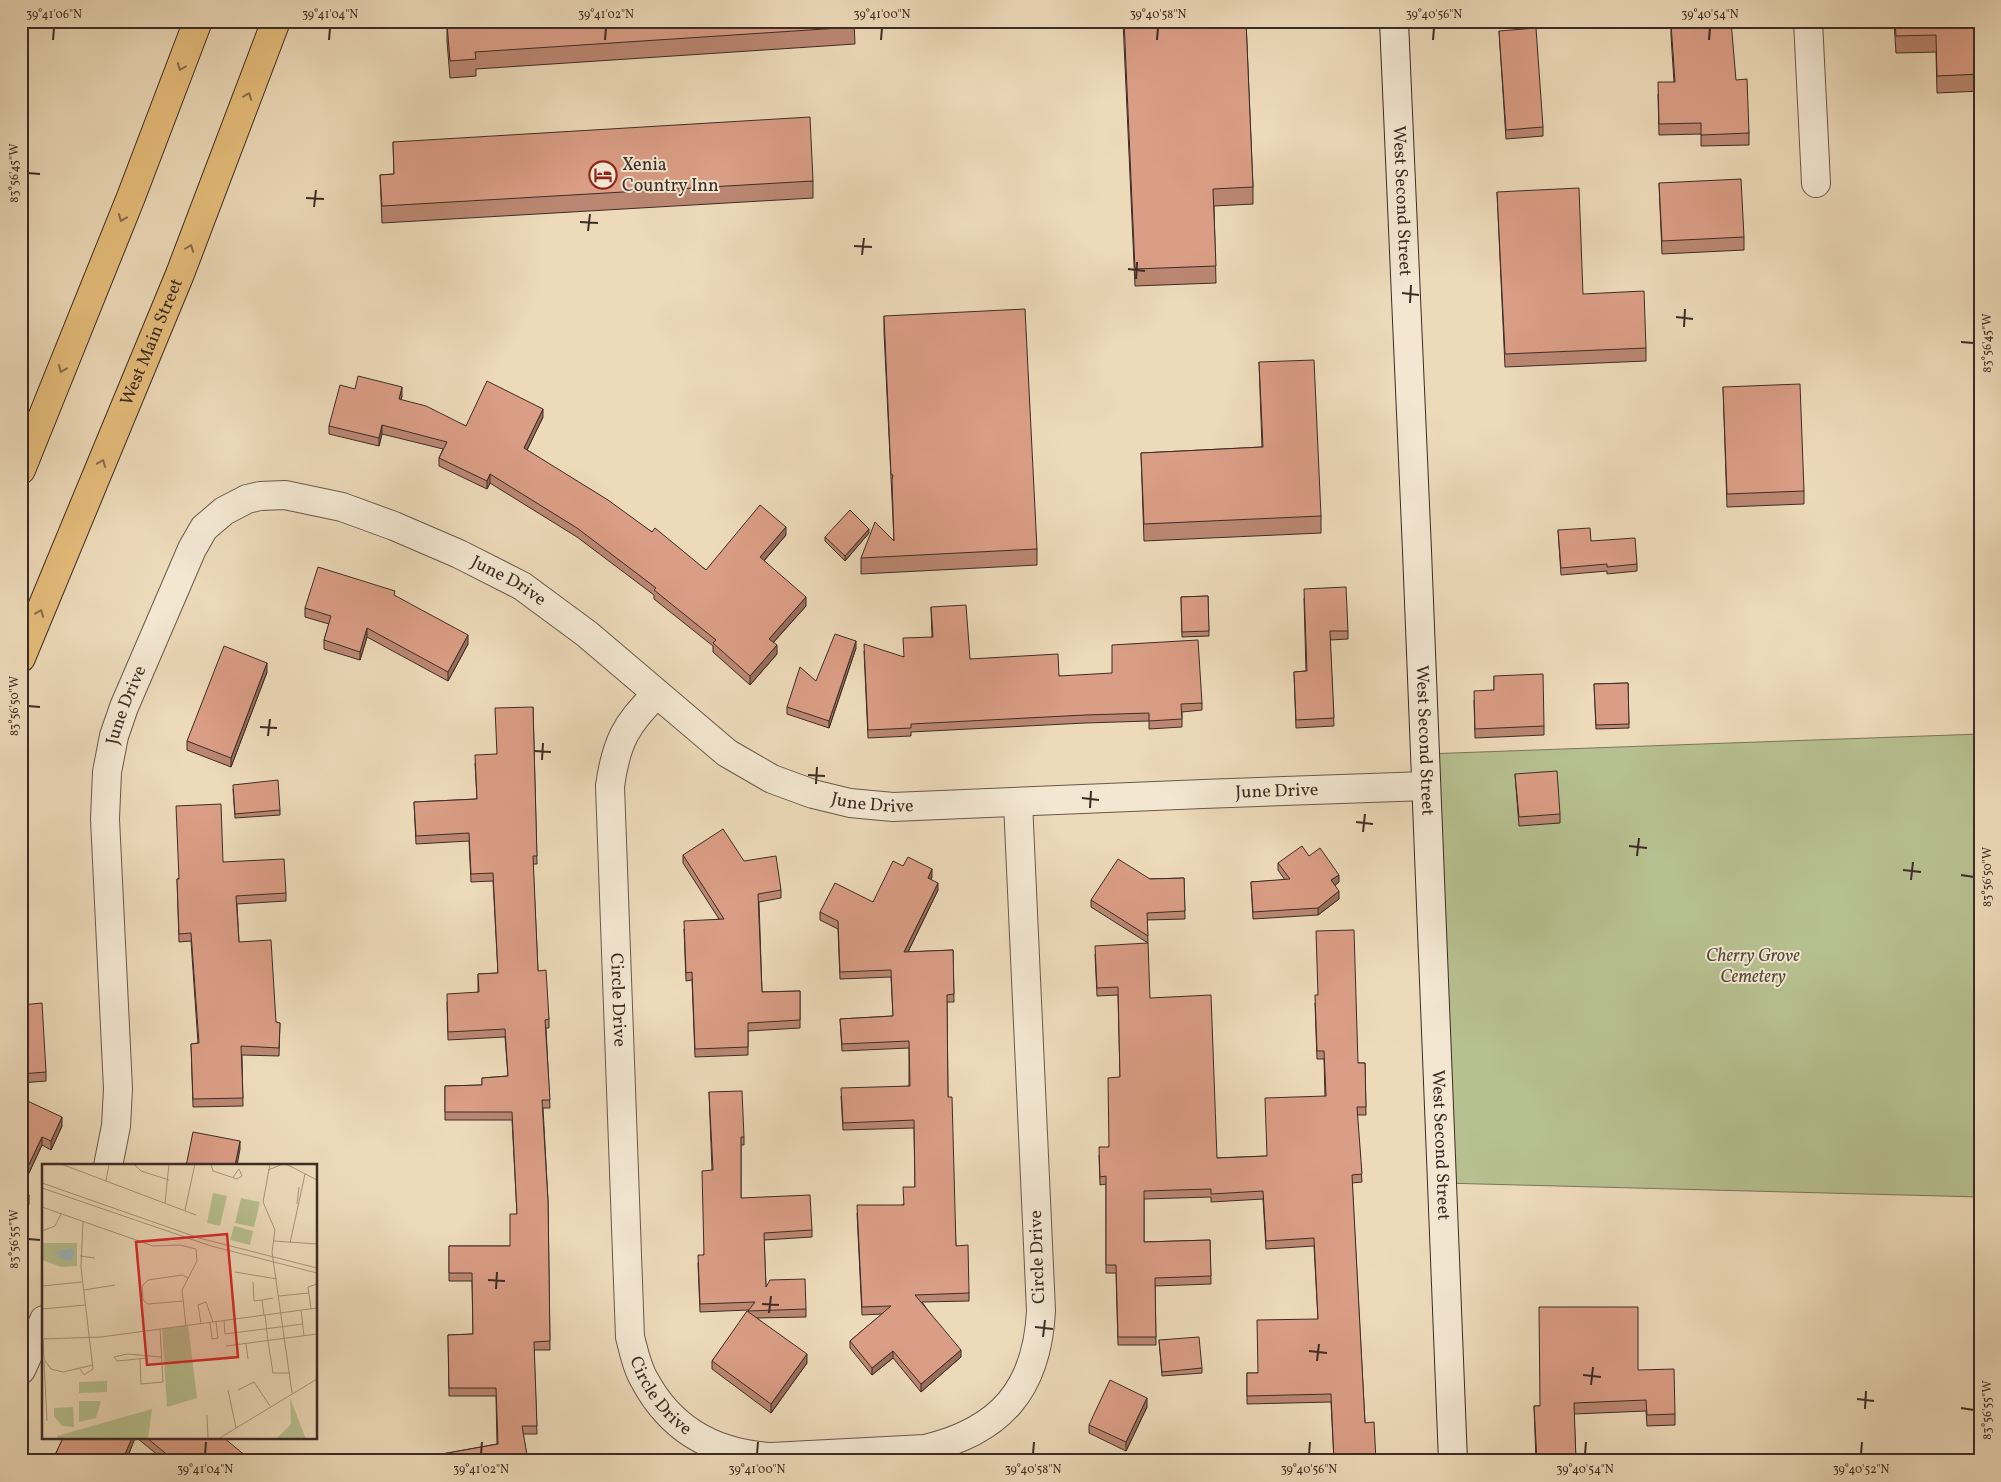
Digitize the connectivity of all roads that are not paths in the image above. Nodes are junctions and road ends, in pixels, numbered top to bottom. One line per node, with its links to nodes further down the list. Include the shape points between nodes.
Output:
1 (198, 21): 6 (main road, one-way to 6)
2 (276, 21): 7 (main road, West Main Street, one-way to 2, via 180,274)
3 (1394, 21): 9 (street, West Second Street)
4 (1808, 21): 5 (street)
5 (1816, 182)
6 (21, 470)
7 (21, 658)
8 (657, 694): 10 (street, June Drive, via 727,753 772,779 813,794 850,803 893,807); 10 (street, Circle Drive, via 639,711 624,733 614,759 610,786 630,1337 644,1381 663,1409 685,1429 730,1452 771,1457 925,1449 948,1444 985,1426 1001,1412 1026,1377 1039,1336 1040,1311); 11 (street, June Drive, via 587,634 522,586 394,526 342,507 285,495 247,499 224,511 204,528 124,706 107,772 104,819 118,1089 116,1126)
9 (1426, 786): 10 (street, June Drive); 14 (street, West Second Street)
10 (1018, 802)
11 (108, 1164)
12 (42, 1324): 13 (street)
13 (21, 1370)
14 (1453, 1461)

